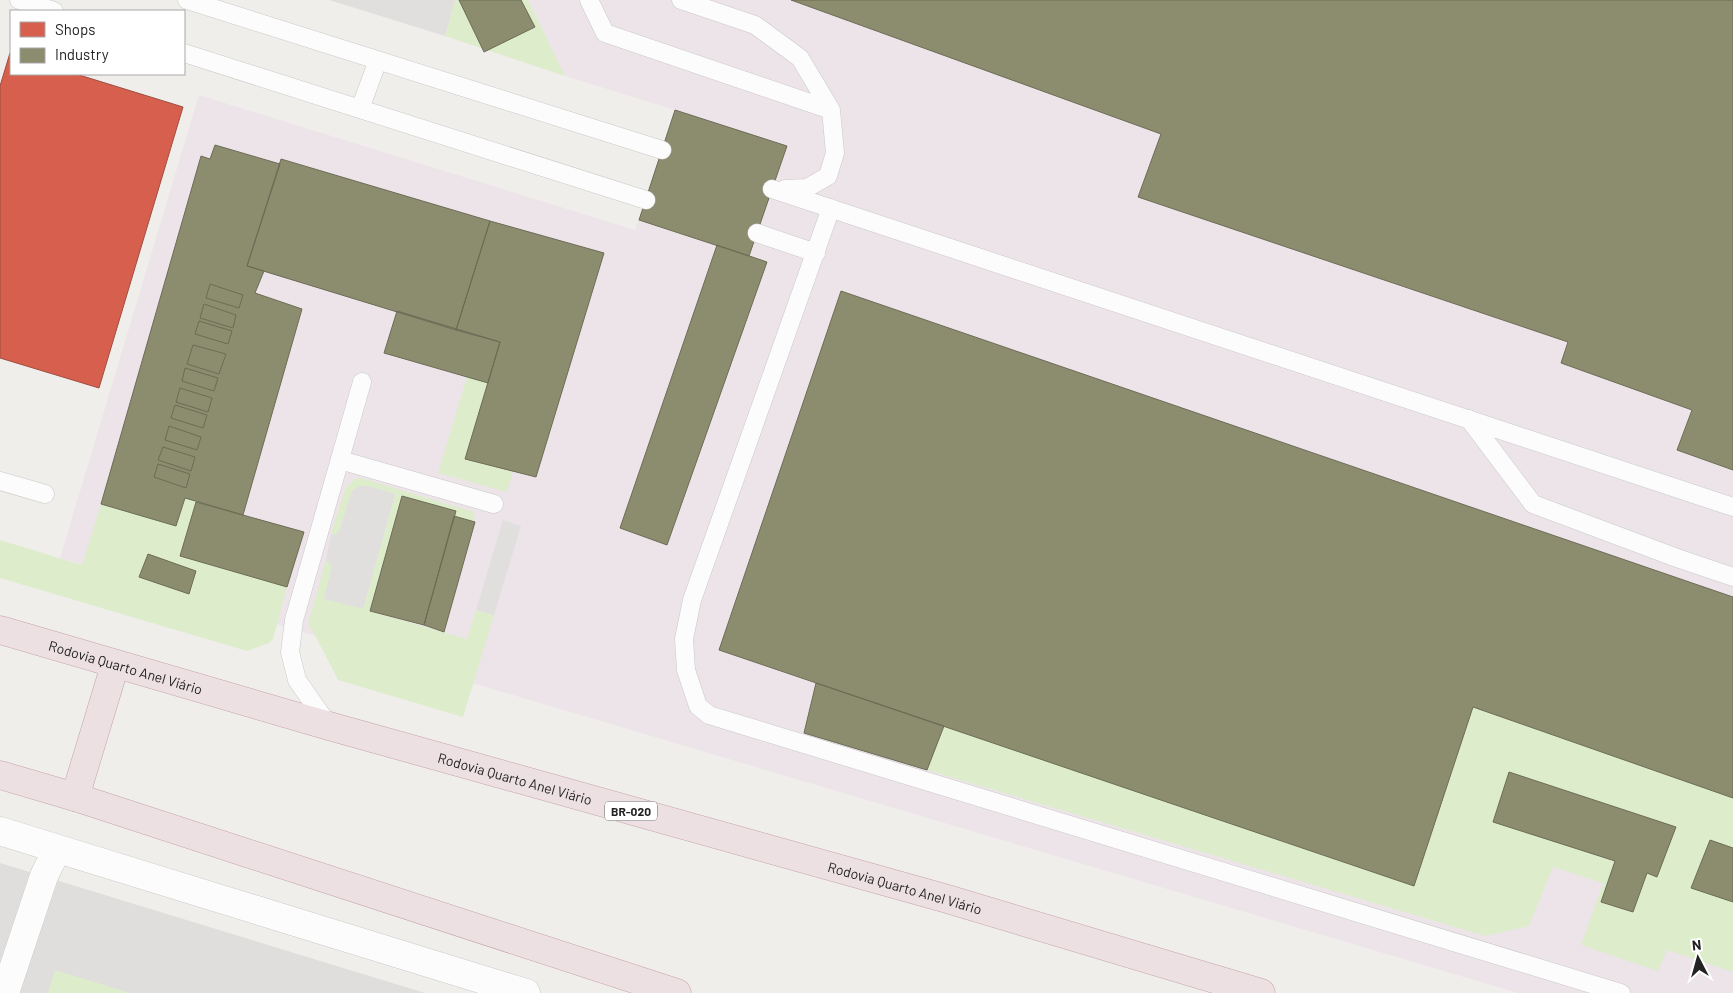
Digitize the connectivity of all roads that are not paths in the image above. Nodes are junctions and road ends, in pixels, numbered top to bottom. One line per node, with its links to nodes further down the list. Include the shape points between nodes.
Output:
1 (19, 0): 5 (lane)
2 (187, 0): 7 (lane)
3 (589, 0): 9 (lane, via 605,33)
4 (681, 0): 9 (lane, via 755,25 800,58)
5 (51, 10)
6 (185, 53): 8 (lane)
7 (378, 60): 8 (lane); 10 (lane)
8 (360, 109): 11 (lane)
9 (831, 110): 12 (lane, via 835,153 828,176 807,188 772,189)
10 (662, 150)
11 (646, 200)
12 (831, 208): 14 (lane); 16 (lane)
13 (757, 233): 14 (lane)
14 (816, 253): 34 (lane, via 692,600 684,639 686,670 698,706 710,715)
15 (362, 382): 17 (lane)
16 (1469, 419): 21 (lane); 22 (lane, via 1533,504)
17 (340, 460): 20 (lane); 25 (lane, via 321,548 294,620 290,652 297,680)
18 (0, 481): 19 (lane)
19 (45, 494)
20 (494, 504)
21 (1733, 507)
22 (1733, 577)
23 (0, 630): 24 (highway, Rodovia Quarto Anel Viário / BR-020)
24 (115, 665): 25 (highway, Rodovia Quarto Anel Viário / BR-020); 27 (highway)
25 (328, 726): 33 (highway, Rodovia Quarto Anel Viário / BR-020, via 944,898)
26 (0, 775): 27 (highway)
27 (75, 797): 32 (highway)
28 (0, 831): 29 (street)
29 (57, 849): 30 (street, via 44,876); 31 (street)
30 (6, 993)
31 (526, 993)
32 (676, 993)
33 (1260, 993)
34 (1621, 993)

